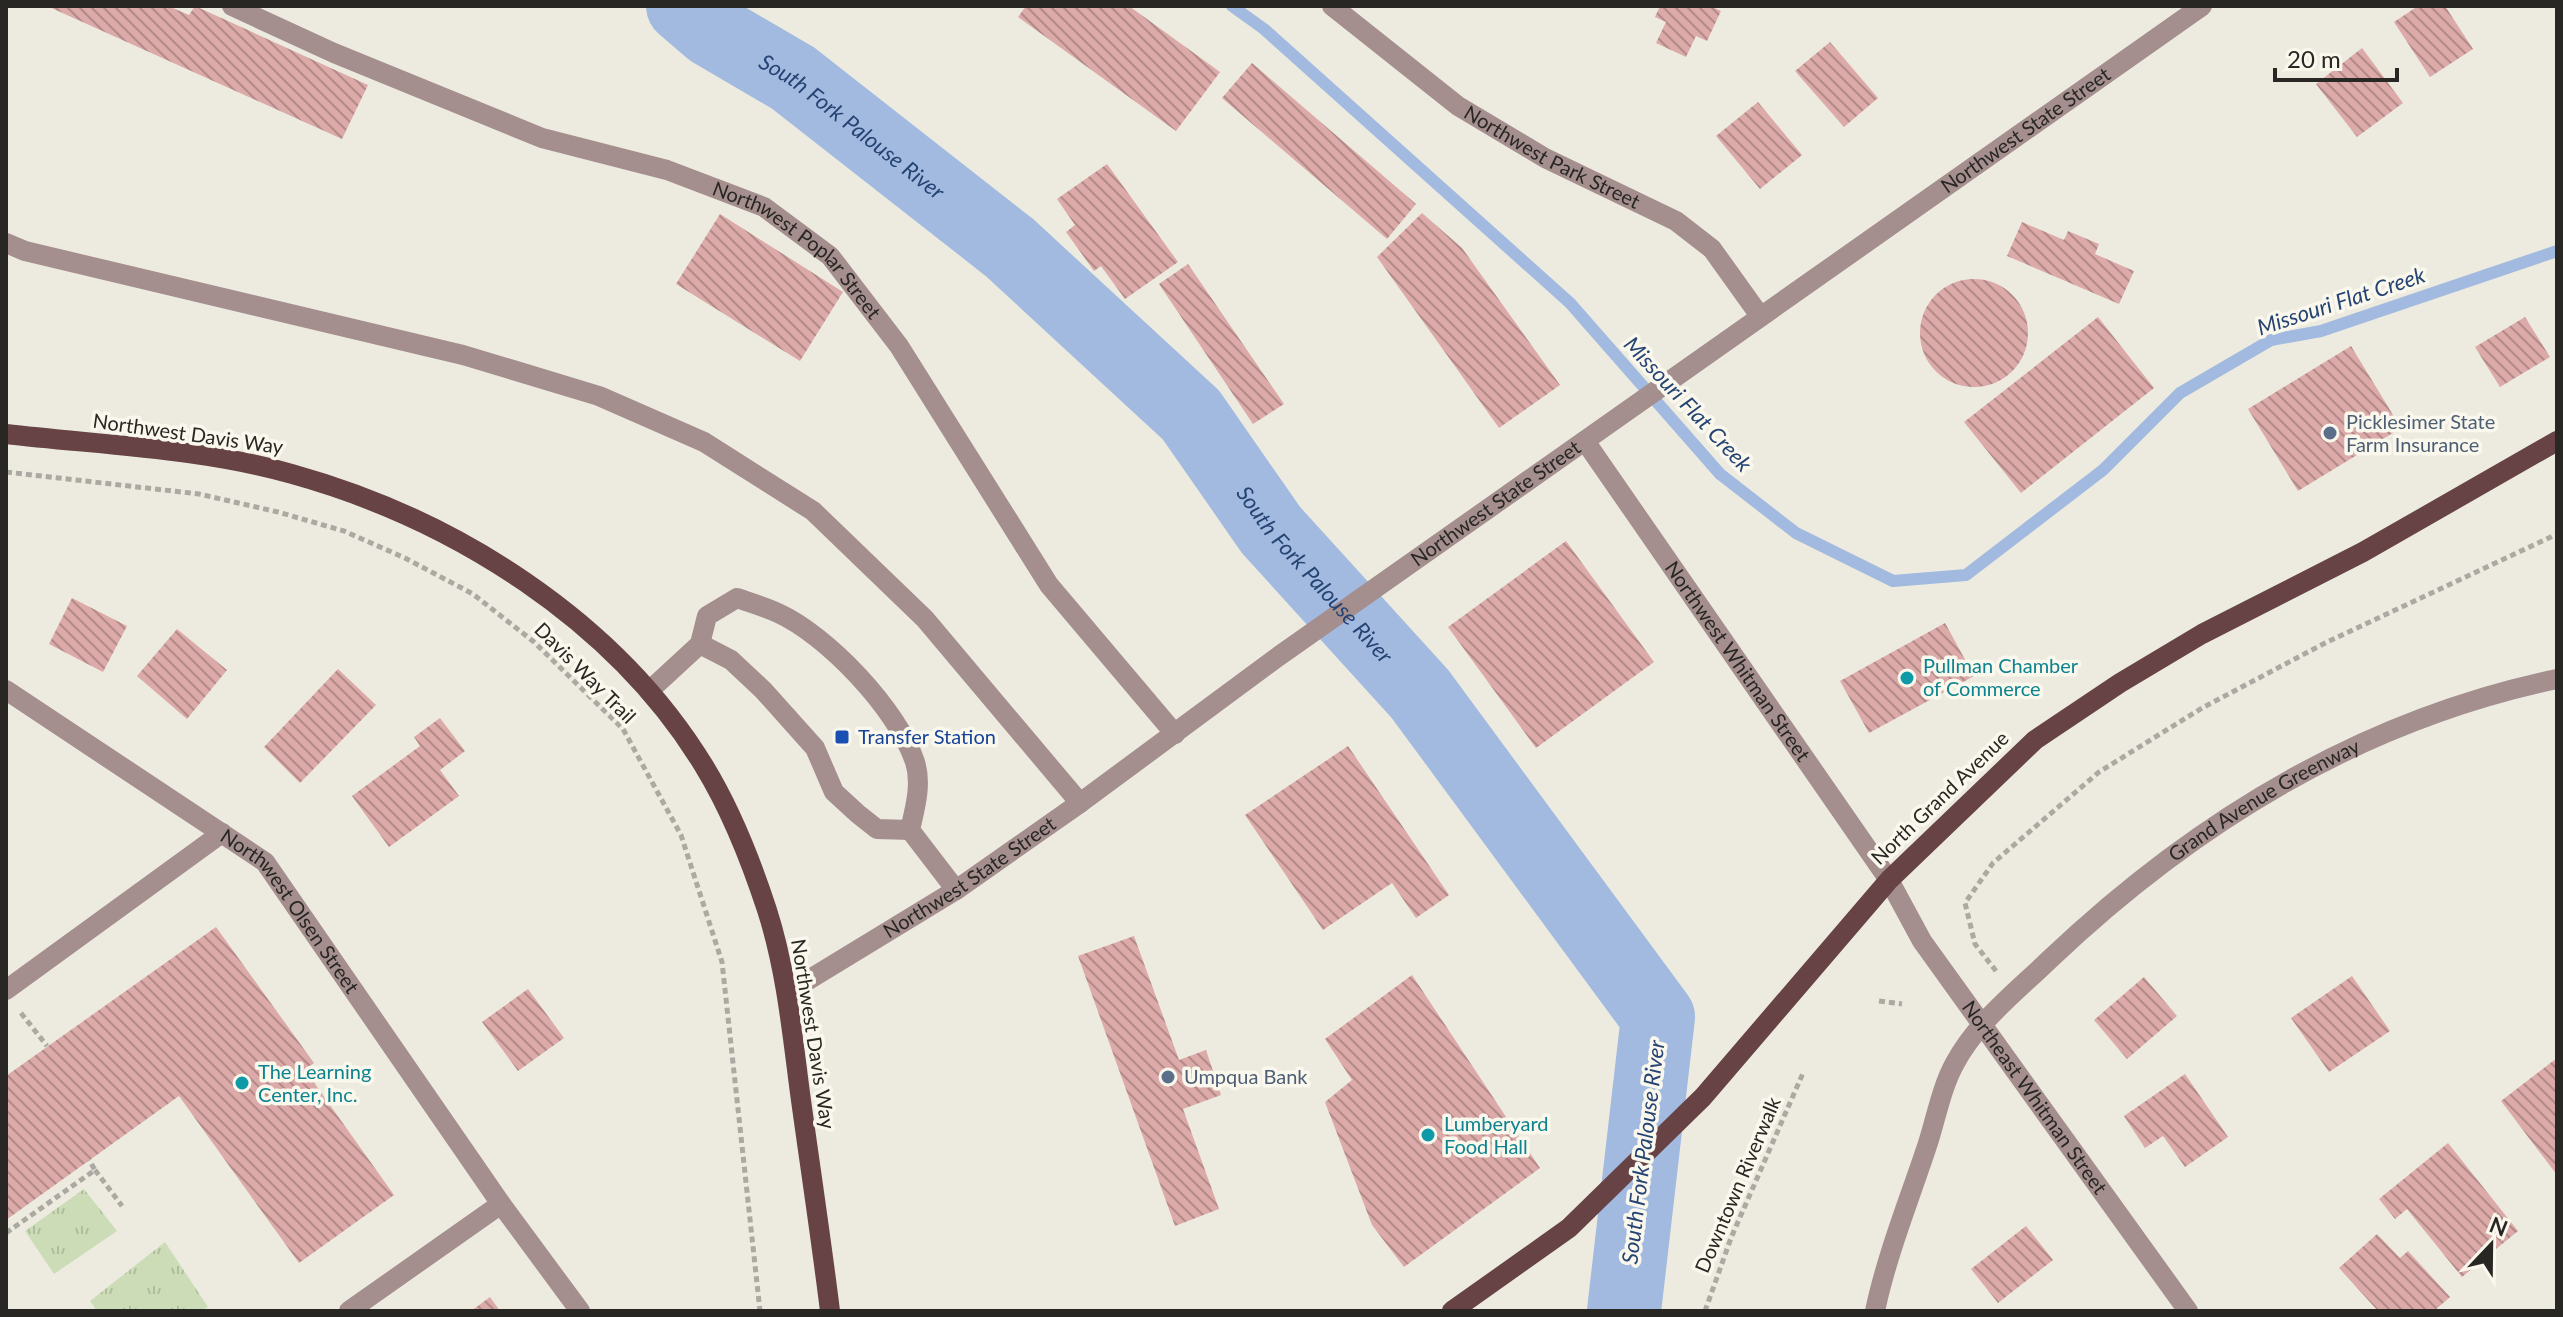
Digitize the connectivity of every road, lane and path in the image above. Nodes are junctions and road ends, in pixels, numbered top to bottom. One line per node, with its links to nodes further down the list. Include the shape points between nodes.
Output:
1 (232, 6): 15 (street, Northwest Poplar Street, via 542,138 667,170 764,207 830,256 899,346 1049,585)
2 (1332, 6): 5 (street, Northwest Park Street, via 1458,106 1545,158 1676,221 1712,249)
3 (2202, 6): 5 (street, Northwest State Street)
4 (6, 243): 16 (street, via 463,355 599,396 704,442 813,511 925,619)
5 (1760, 316): 7 (street, Northwest State Street)
6 (6, 434): 14 (main road, Northwest Davis Way, via 210,458 290,473 365,498 434,528 558,605)
7 (1585, 441): 15 (street, Northwest State Street); 19 (street, Northwest Whitman Street)
8 (2557, 441): 19 (main road, North Grand Avenue, via 2120,683 2035,740)
9 (6, 472): 37 (path, Davis Way Trail, via 199,494 344,531 473,594 534,642 623,729 681,835 722,962)
10 (2557, 534): 23 (path, via 2327,642 2202,708 2099,772 2033,826 1993,863 1965,903 1975,944)
11 (700, 644): 14 (street); 17 (street, via 731,660 763,690 815,748 834,792 858,814 877,829); 17 (street, via 707,616 737,598 780,613 826,644 894,721 915,763 918,793)
12 (2557, 679): 23 (street, Grand Avenue Greenway, via 2404,723 2275,785 2165,860 2089,922)
13 (6, 690): 18 (street, Northwest Olsen Street)
14 (649, 691): 22 (main road, Northwest Davis Way, via 704,766 741,841 768,913)
15 (1175, 734): 16 (street, Northwest State Street)
16 (1080, 803): 20 (street, Northwest State Street)
17 (910, 830): 20 (street)
18 (222, 833): 21 (street); 32 (street, Northwest Olsen Street, via 265,862)
19 (1889, 880): 27 (street, Northeast Whitman Street, via 1922,941); 39 (main road, North Grand Avenue, via 1703,1097 1569,1228)
20 (956, 890): 22 (street, Northwest State Street)
21 (6, 990)
22 (787, 993): 38 (main road, Northwest Davis Way)
23 (2014, 994): 27 (street, Grand Avenue Greenway)
24 (1879, 1001): 25 (path)
25 (1902, 1004)
26 (25, 1018): 28 (path)
27 (1982, 1024): 41 (street, Grand Avenue Greenway, via 1954,1064); 42 (street, Northeast Whitman Street)
28 (47, 1046)
29 (1803, 1073): 40 (path, Downtown Riverwalk)
30 (89, 1160): 31 (path)
31 (95, 1170): 33 (path); 34 (path)
32 (501, 1204): 35 (street); 36 (street, Northwest Olsen Street)
33 (122, 1206)
34 (6, 1233)
35 (349, 1311)
36 (580, 1311)
37 (760, 1311)
38 (830, 1311)
39 (1452, 1311)
40 (1705, 1311)
41 (1875, 1311)
42 (2188, 1311)

